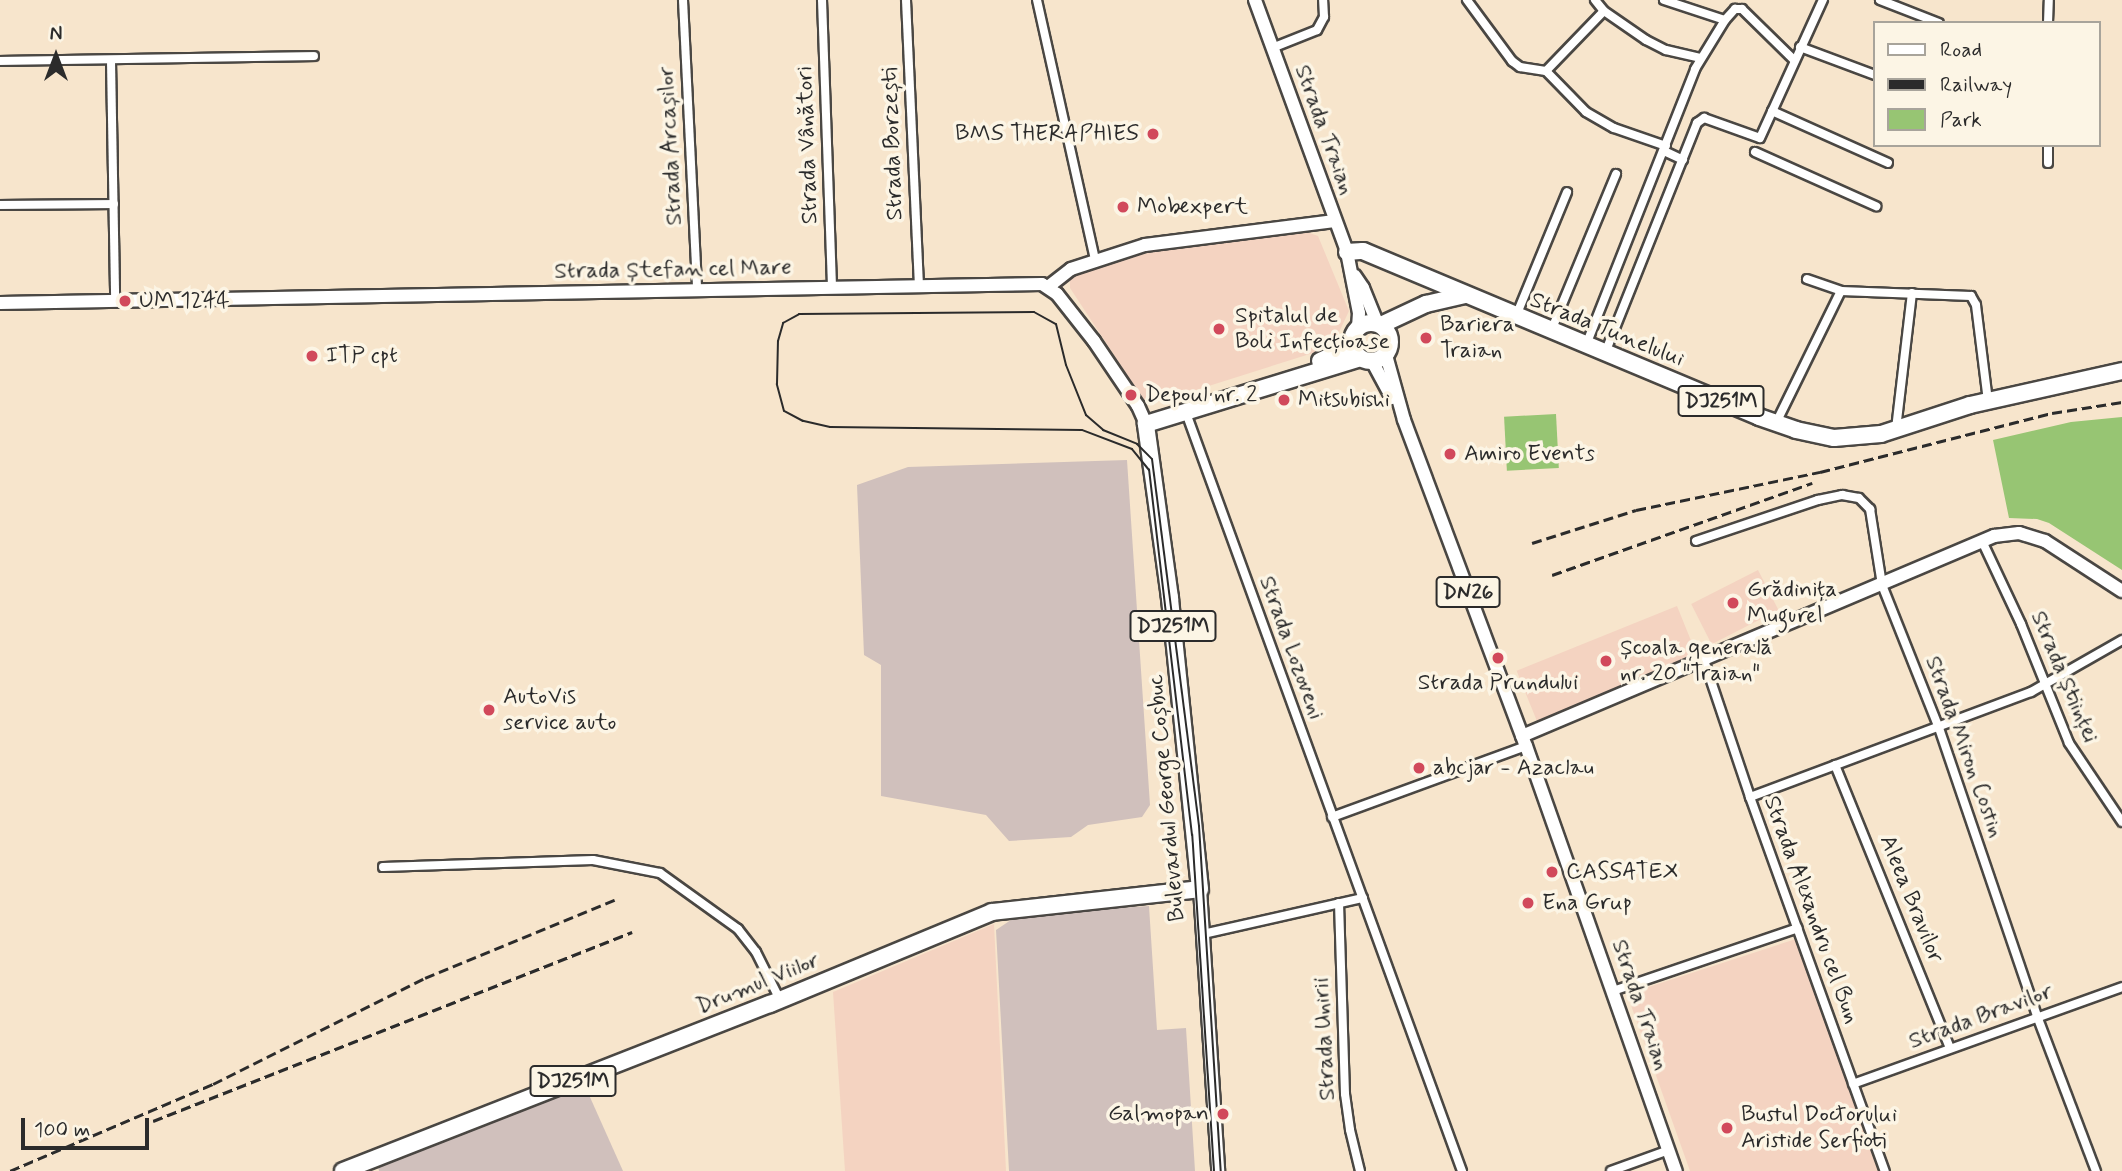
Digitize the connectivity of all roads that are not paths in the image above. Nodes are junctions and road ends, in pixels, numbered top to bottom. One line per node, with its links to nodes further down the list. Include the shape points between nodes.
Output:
1 (683, 0): 46 (street, Strada Arcașilor)
2 (822, 0): 45 (street, Strada Vânători)
3 (906, 0): 43 (street, Strada Borzești)
4 (1037, 0): 40 (street)
5 (1255, 0): 18 (main road, Strada Traian)
6 (1323, 0): 18 (street, via 1324,18 1317,30)
7 (1467, 0): 24 (street, via 1512,61)
8 (1594, 0): 13 (street)
9 (1664, 0): 14 (street)
10 (1824, 0): 17 (street)
11 (1880, 0): 15 (street)
12 (2049, 0): 16 (street)
13 (1604, 11): 20 (street, via 1666,50); 24 (street)
14 (1725, 20): 20 (street); 21 (street, via 1735,9 1742,9)
15 (1933, 21)
16 (2048, 21)
17 (1800, 47): 21 (street); 25 (street)
18 (1272, 48): 38 (main road, Strada Traian)
19 (314, 56): 23 (street)
20 (1700, 58): 28 (street)
21 (1794, 60): 26 (street)
22 (0, 61): 23 (street)
23 (111, 61): 35 (street)
24 (1546, 71): 28 (street, via 1586,112)
25 (1874, 75)
26 (1772, 111): 30 (street, via 1760,138 1700,120); 31 (street)
27 (2048, 147): 32 (street)
28 (1665, 149): 30 (street); 56 (street)
29 (1755, 152): 37 (street)
30 (1682, 160): 57 (street)
31 (1888, 163)
32 (2048, 163)
33 (1616, 174): 55 (street)
34 (1567, 192): 52 (street)
35 (114, 204): 36 (street); 50 (street)
36 (0, 205)
37 (1876, 206)
38 (1335, 221): 39 (main road, Strada Traian); 40 (main road, via 1167,241)
39 (1347, 251): 41 (main road, Strada Traian); 49 (highway, DJ251M, via 1363,251)
40 (1095, 260): 44 (main road, via 1064,273)
41 (1353, 274): 53 (main road, Strada Traian); 54 (main road, Strada Traian)
42 (1807, 279): 47 (street)
43 (919, 286): 44 (main road, Strada Ștefan cel Mare); 45 (main road, Strada Ștefan cel Mare)
44 (1048, 287): 63 (main road, Bulevardul George Coșbuc, via 1094,341)
45 (832, 288): 46 (main road, Strada Ștefan cel Mare)
46 (697, 290): 50 (main road, Strada Ștefan cel Mare)
47 (1841, 290): 48 (street); 62 (street)
48 (1912, 293): 60 (street, via 1973,298); 64 (street)
49 (1464, 295): 52 (highway, Strada Tunelului / DJ251M); 54 (highway, via 1438,300)
50 (116, 301): 51 (main road, Strada Ștefan cel Mare)
51 (0, 303)
52 (1516, 316): 55 (highway, Strada Tunelului / DJ251M)
53 (1358, 327): 54 (highway); 58 (highway, via 1353,335)
54 (1383, 328): 58 (highway)
55 (1551, 331): 56 (highway, Strada Tunelului / DJ251M)
56 (1586, 345): 57 (highway, Strada Tunelului / DJ251M)
57 (1605, 353): 62 (highway, Strada Tunelului / DJ251M)
58 (1368, 355): 61 (highway, via 1330,358); 73 (main road, Strada Traian / DN26, via 1404,420)
59 (2122, 371): 60 (highway, Strada Tunelului / DJ251M)
60 (1988, 401): 64 (highway, Strada Tunelului / DJ251M)
61 (1185, 410): 63 (highway); 76 (street, Strada Lozoveni)
62 (1776, 423): 64 (highway, Strada Tunelului / DJ251M, via 1834,438)
63 (1146, 424): 79 (highway, Bulevardul George Coșbuc / DJ251M, via 1170,597)
64 (1896, 429)
65 (1696, 541): 67 (street, Strada Miron Costin, via 1818,500 1842,495 1859,498 1872,515)
66 (1982, 541): 67 (main road); 68 (main road, via 2008,534 2032,536); 71 (street, Strada Științei)
67 (1882, 585): 70 (main road); 72 (street, Strada Miron Costin)
68 (2122, 591)
69 (2122, 640): 71 (street)
70 (1704, 660): 73 (main road); 75 (street, Strada Alexandru cel Bun)
71 (2046, 684): 72 (street); 77 (street, Strada Științei, via 2076,754)
72 (1939, 728): 74 (street); 87 (street, Strada Miron Costin)
73 (1524, 741): 76 (street); 85 (main road, Strada Traian / DN26)
74 (1835, 765): 75 (street); 88 (street, Aleea Bravilor)
75 (1750, 797): 82 (street, Strada Alexandru cel Bun)
76 (1332, 817): 80 (street, Strada Lozoveni)
77 (2122, 822)
78 (383, 867): 86 (street, via 593,860 660,873 738,929)
79 (1200, 889): 83 (main road, Bulevardul George Coșbuc); 86 (highway, Drumul Viilor / DJ251M, via 992,912)
80 (1363, 898): 81 (street); 95 (street, Strada Lozoveni)
81 (1339, 903): 83 (street); 94 (street, Strada Unirii, via 1345,1094)
82 (1798, 929): 85 (street); 89 (street, Strada Alexandru cel Bun)
83 (1203, 934): 93 (main road, Bulevardul George Coșbuc)
84 (2122, 987): 87 (street, Strada Bravilor)
85 (1613, 992): 90 (main road, Strada Traian / DN26)
86 (780, 1000): 91 (highway, Drumul Viilor / DJ251M)
87 (2037, 1016): 88 (street, Strada Bravilor); 99 (street, Strada Miron Costin)
88 (1950, 1048): 89 (street, Strada Bravilor)
89 (1853, 1084): 98 (street, Strada Alexandru cel Bun)
90 (1669, 1150): 96 (street); 97 (main road, Strada Traian / DN26)
91 (369, 1166): 92 (highway, Drumul Viilor / DJ251M)
92 (343, 1171)
93 (1218, 1171)
94 (1360, 1171)
95 (1462, 1171)
96 (1611, 1171)
97 (1676, 1171)
98 (1885, 1171)
99 (2096, 1171)

